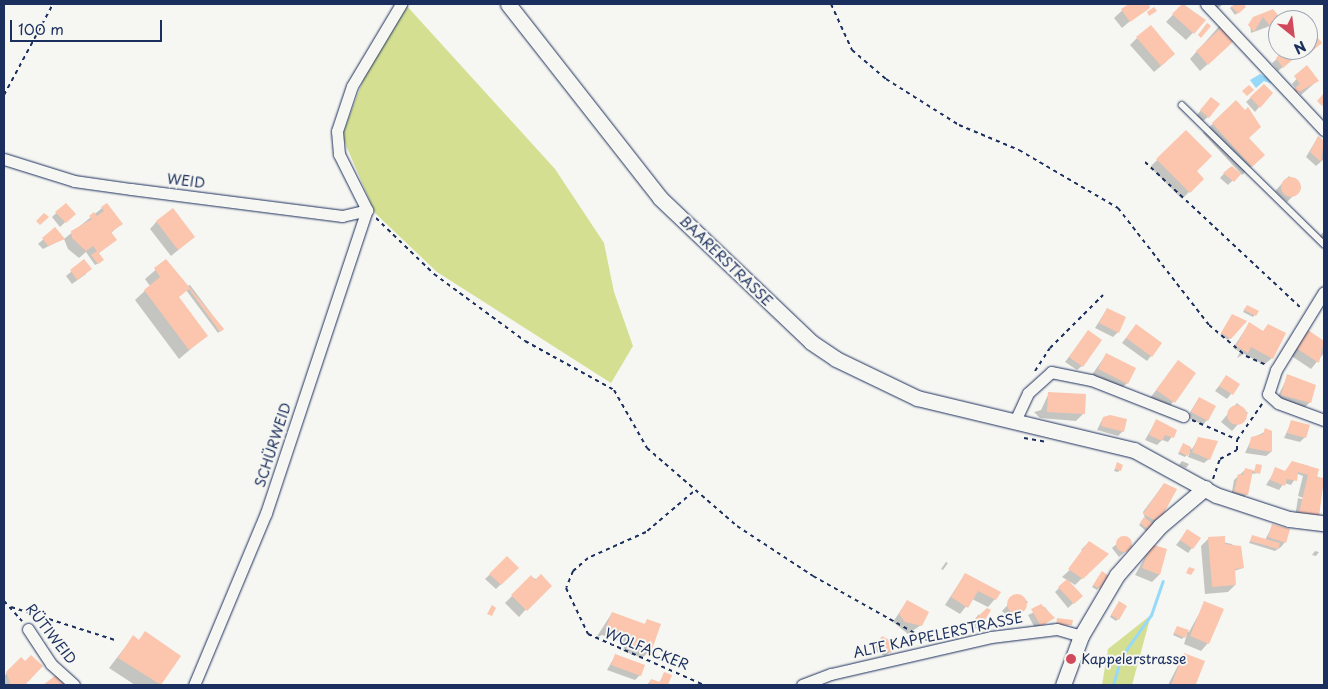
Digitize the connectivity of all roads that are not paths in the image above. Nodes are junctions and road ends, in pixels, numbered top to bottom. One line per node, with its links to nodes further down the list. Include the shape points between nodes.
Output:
1 (401, 4): 7 (street, via 352,86 337,131 339,154)
2 (508, 4): 12 (street, BAARERSTRASSE, via 660,198 811,342 861,374 910,395)
3 (1206, 4): 5 (street)
4 (1182, 105): 8 (lane)
5 (1324, 130)
6 (4, 159): 7 (street, WEID, via 74,181 342,216)
7 (367, 210): 18 (street, SCHÜRWEID, via 266,513)
8 (1324, 244)
9 (1324, 292): 11 (street, via 1276,370 1268,394 1278,403)
10 (1183, 416): 12 (street, via 1062,372 1051,372 1028,393)
11 (1324, 420)
12 (1015, 421): 13 (street, BAARERSTRASSE, via 1034,433 1057,439 1105,442 1176,469)
13 (1205, 488): 14 (street, BAARERSTRASSE, via 1289,519); 16 (street, via 1137,549)
14 (1324, 523)
15 (28, 629): 17 (street, RÜTIWEID, via 51,664)
16 (1081, 636): 19 (street, ALTE KAPPELERSTRASSE, via 1039,630 831,674); 20 (street)
17 (74, 685)
18 (194, 685)
19 (802, 685)
20 (1063, 685)

